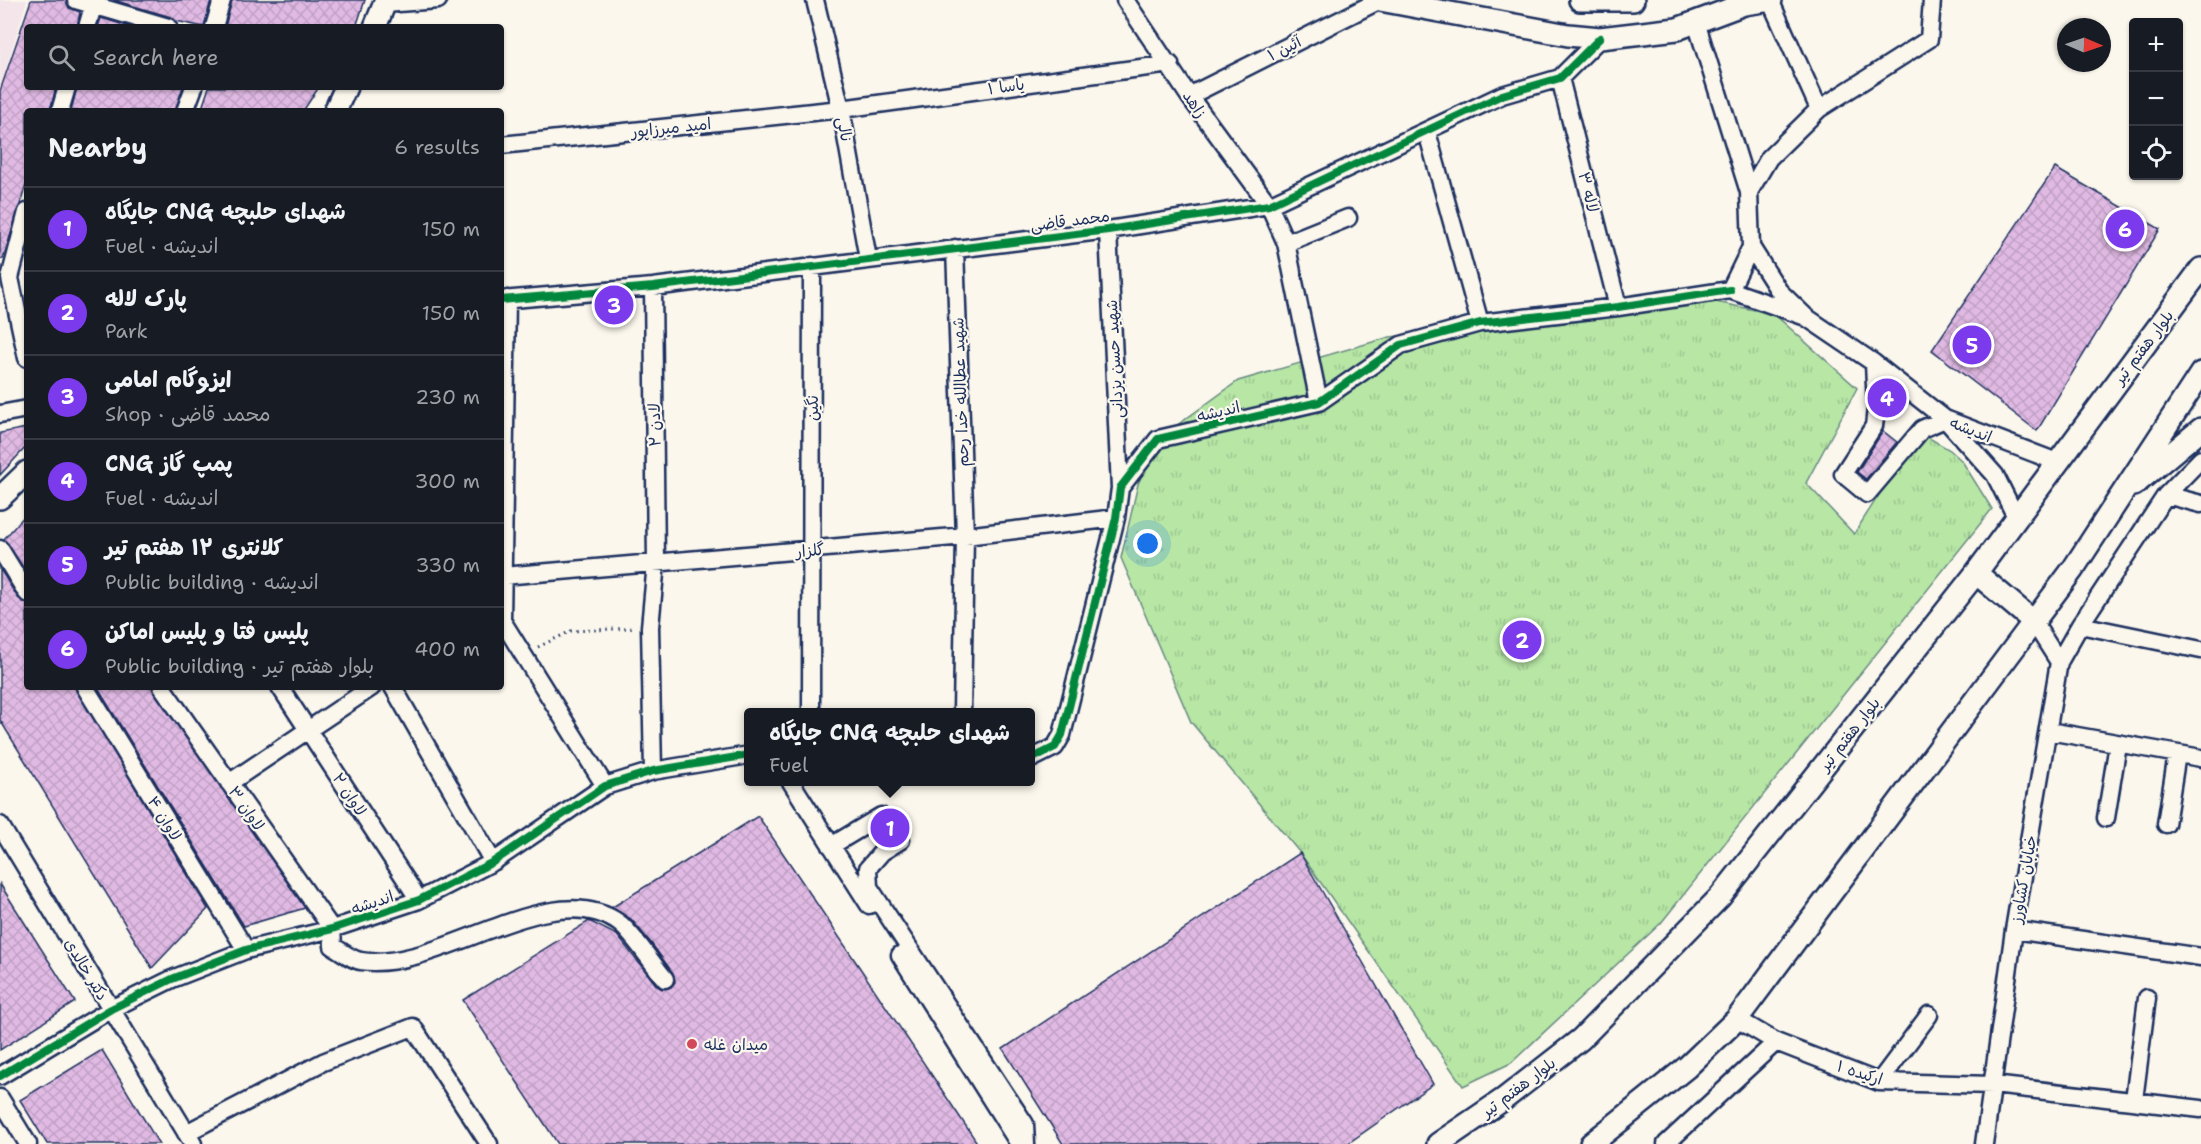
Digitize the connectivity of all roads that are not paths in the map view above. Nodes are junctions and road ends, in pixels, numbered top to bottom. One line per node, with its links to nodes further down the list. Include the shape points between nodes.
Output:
1 (76, 0): 12 (street)
2 (222, 0): 16 (street)
3 (438, 0): 11 (street)
4 (815, 0): 28 (street, نالی)
5 (1125, 0): 19 (street, زاهد)
6 (1380, 0): 18 (main road); 24 (street, آئین ۱)
7 (1580, 0): 8 (main road)
8 (1633, 0)
9 (1770, 0): 13 (main road, via 1744,4); 29 (street)
10 (1932, 0): 29 (street, via 1929,39)
11 (386, 2): 17 (main road)
12 (95, 3): 14 (street); 15 (street)
13 (1696, 22): 18 (main road, via 1677,29); 32 (street)
14 (88, 24)
15 (159, 24)
16 (215, 24)
17 (376, 24)
18 (1600, 38): 20 (street, محمد قاضی)
19 (1170, 64): 24 (street, زاهد); 28 (street, یاسا ۱)
20 (1560, 78): 30 (street, محمد قاضی, via 1502,95); 46 (street, لاله ۳)
21 (67, 90): 25 (street)
22 (193, 90): 26 (street)
23 (344, 90): 27 (main road)
24 (1189, 96): 33 (street, زاهد)
25 (61, 108)
26 (186, 108)
27 (336, 108)
28 (841, 109): 31 (street, امید میرزاپور); 40 (street, نالی)
29 (1819, 109): 32 (street, via 1768,158)
30 (1427, 132): 33 (street, محمد قاضی); 48 (street)
31 (504, 145)
32 (1749, 192): 38 (street)
33 (1269, 205): 36 (street, محمد قاضی); 37 (street, زاهد)
34 (1348, 218): 37 (street)
35 (24, 224): 49 (street, via 10,278)
36 (1108, 230): 39 (street, محمد قاضی); 60 (street, شهید حسن یزدانی)
37 (1286, 243): 52 (street, زاهد)
38 (1750, 247): 44 (street); 47 (street, via 1779,291)
39 (955, 248): 40 (street, محمد قاضی); 67 (street, شهید عطاالله خدا رحم)
40 (868, 259): 41 (street, محمد قاضی)
41 (812, 266): 43 (street, محمد قاضی); 69 (street, نگین)
42 (2201, 269): 58 (main road, بلوار هفتم تیر)
43 (653, 287): 45 (street, محمد قاضی); 70 (street, لادن ۲)
44 (1730, 290): 46 (street, اندیشه); 47 (street)
45 (504, 299)
46 (1618, 307): 48 (street, اندیشه)
47 (1806, 317): 50 (street, اندیشه)
48 (1480, 323): 52 (street, اندیشه, via 1401,345)
49 (24, 344)
50 (1874, 363): 55 (street, اندیشه); 55 (street, via 1874,426 1843,474 1867,494 1922,429)
51 (2201, 373): 63 (main road)
52 (1319, 402): 60 (street, اندیشه, via 1158,439)
53 (24, 410): 54 (street)
54 (0, 414)
55 (1945, 419): 58 (street, اندیشه); 66 (street, via 1995,475)
56 (2201, 429): 63 (main road)
57 (2201, 459): 61 (street, خیابان کشاورز)
58 (2057, 462): 66 (main road, بلوار هفتم تیر)
59 (24, 481): 62 (main road)
60 (1120, 488): 65 (street)
61 (2166, 495): 64 (street); 76 (street, خیابان کشاورز)
62 (0, 498)
63 (2115, 501): 74 (main road, via 2073,569)
64 (2201, 504)
65 (1116, 518): 67 (street, گلزار); 91 (street, via 1062,735 1055,747)
66 (2017, 519): 71 (main road, بلوار هفتم تیر)
67 (965, 536): 69 (street, گلزار); 85 (street, شهید عطاالله خدا رحم)
68 (0, 549): 73 (street)
69 (812, 550): 70 (street, گلزار); 84 (street, نگین)
70 (656, 563): 72 (street, گلزار); 93 (street, لادن ۲, via 650,627)
71 (1976, 573): 74 (main road); 124 (main road, بلوار هفتم تیر, via 1720,897 1581,1039)
72 (504, 576)
73 (24, 588)
74 (2033, 621): 78 (street); 111 (main road)
75 (504, 623): 95 (street)
76 (2079, 624): 77 (street); 78 (street, خیابان کشاورز)
77 (2201, 650)
78 (2059, 662): 87 (street, خیابان کشاورز)
79 (87, 690): 105 (street, لاوان ۴)
80 (164, 690): 94 (street, لاوان ۳)
81 (282, 690): 86 (street, لاوان ۲)
82 (368, 690): 86 (street)
83 (395, 690): 101 (street)
84 (811, 708)
85 (962, 708)
86 (308, 730): 94 (street); 102 (street, لاوان ۲)
87 (2049, 731): 88 (street); 104 (street, خیابان کشاورز)
88 (2118, 744): 89 (street); 97 (street)
89 (2177, 754): 92 (street); 98 (street)
90 (744, 756): 93 (street, اندیشه)
91 (1035, 757)
92 (2201, 758)
93 (652, 771): 95 (street, اندیشه)
94 (229, 783): 103 (street, لاوان ۳)
95 (605, 786): 101 (street, اندیشه)
96 (794, 786): 100 (street)
97 (2106, 818)
98 (2166, 824)
99 (0, 825): 109 (street, دکتر خالدی)
100 (831, 846): 122 (street); 123 (street, via 881,816 901,840 882,852 868,868 868,887 1025,1124)
101 (493, 862): 102 (street, اندیشه)
102 (419, 900): 103 (street, اندیشه)
103 (332, 929): 105 (street, اندیشه); 107 (street, لاوان ۳, via 333,946 359,961 395,962 552,909 588,910 619,923)
104 (2014, 930): 106 (street); 115 (street, خیابان کشاورز)
105 (246, 950): 109 (street, اندیشه, via 172,979)
106 (2201, 957)
107 (665, 979)
108 (2147, 998): 117 (street)
109 (111, 1009): 113 (street, اندیشه); 119 (street, دکتر خالدی)
110 (1929, 1015): 114 (street)
111 (1737, 1019): 112 (street, ارکیده ۱); 125 (main road, via 1687,1067)
112 (1776, 1042): 114 (street, ارکیده ۱); 126 (street)
113 (0, 1076)
114 (1879, 1082): 115 (street, ارکیده ۱)
115 (1993, 1084): 117 (street, ارکیده ۱); 127 (street, خیابان کشاورز)
116 (0, 1098): 120 (street)
117 (2134, 1100): 118 (street, ارکیده ۱)
118 (2201, 1109)
119 (190, 1139): 121 (street, via 323,1062 413,1027)
120 (28, 1144)
121 (489, 1144)
122 (1019, 1144)
123 (1026, 1144)
124 (1438, 1144)
125 (1591, 1144)
126 (1666, 1144)
127 (1984, 1144)

